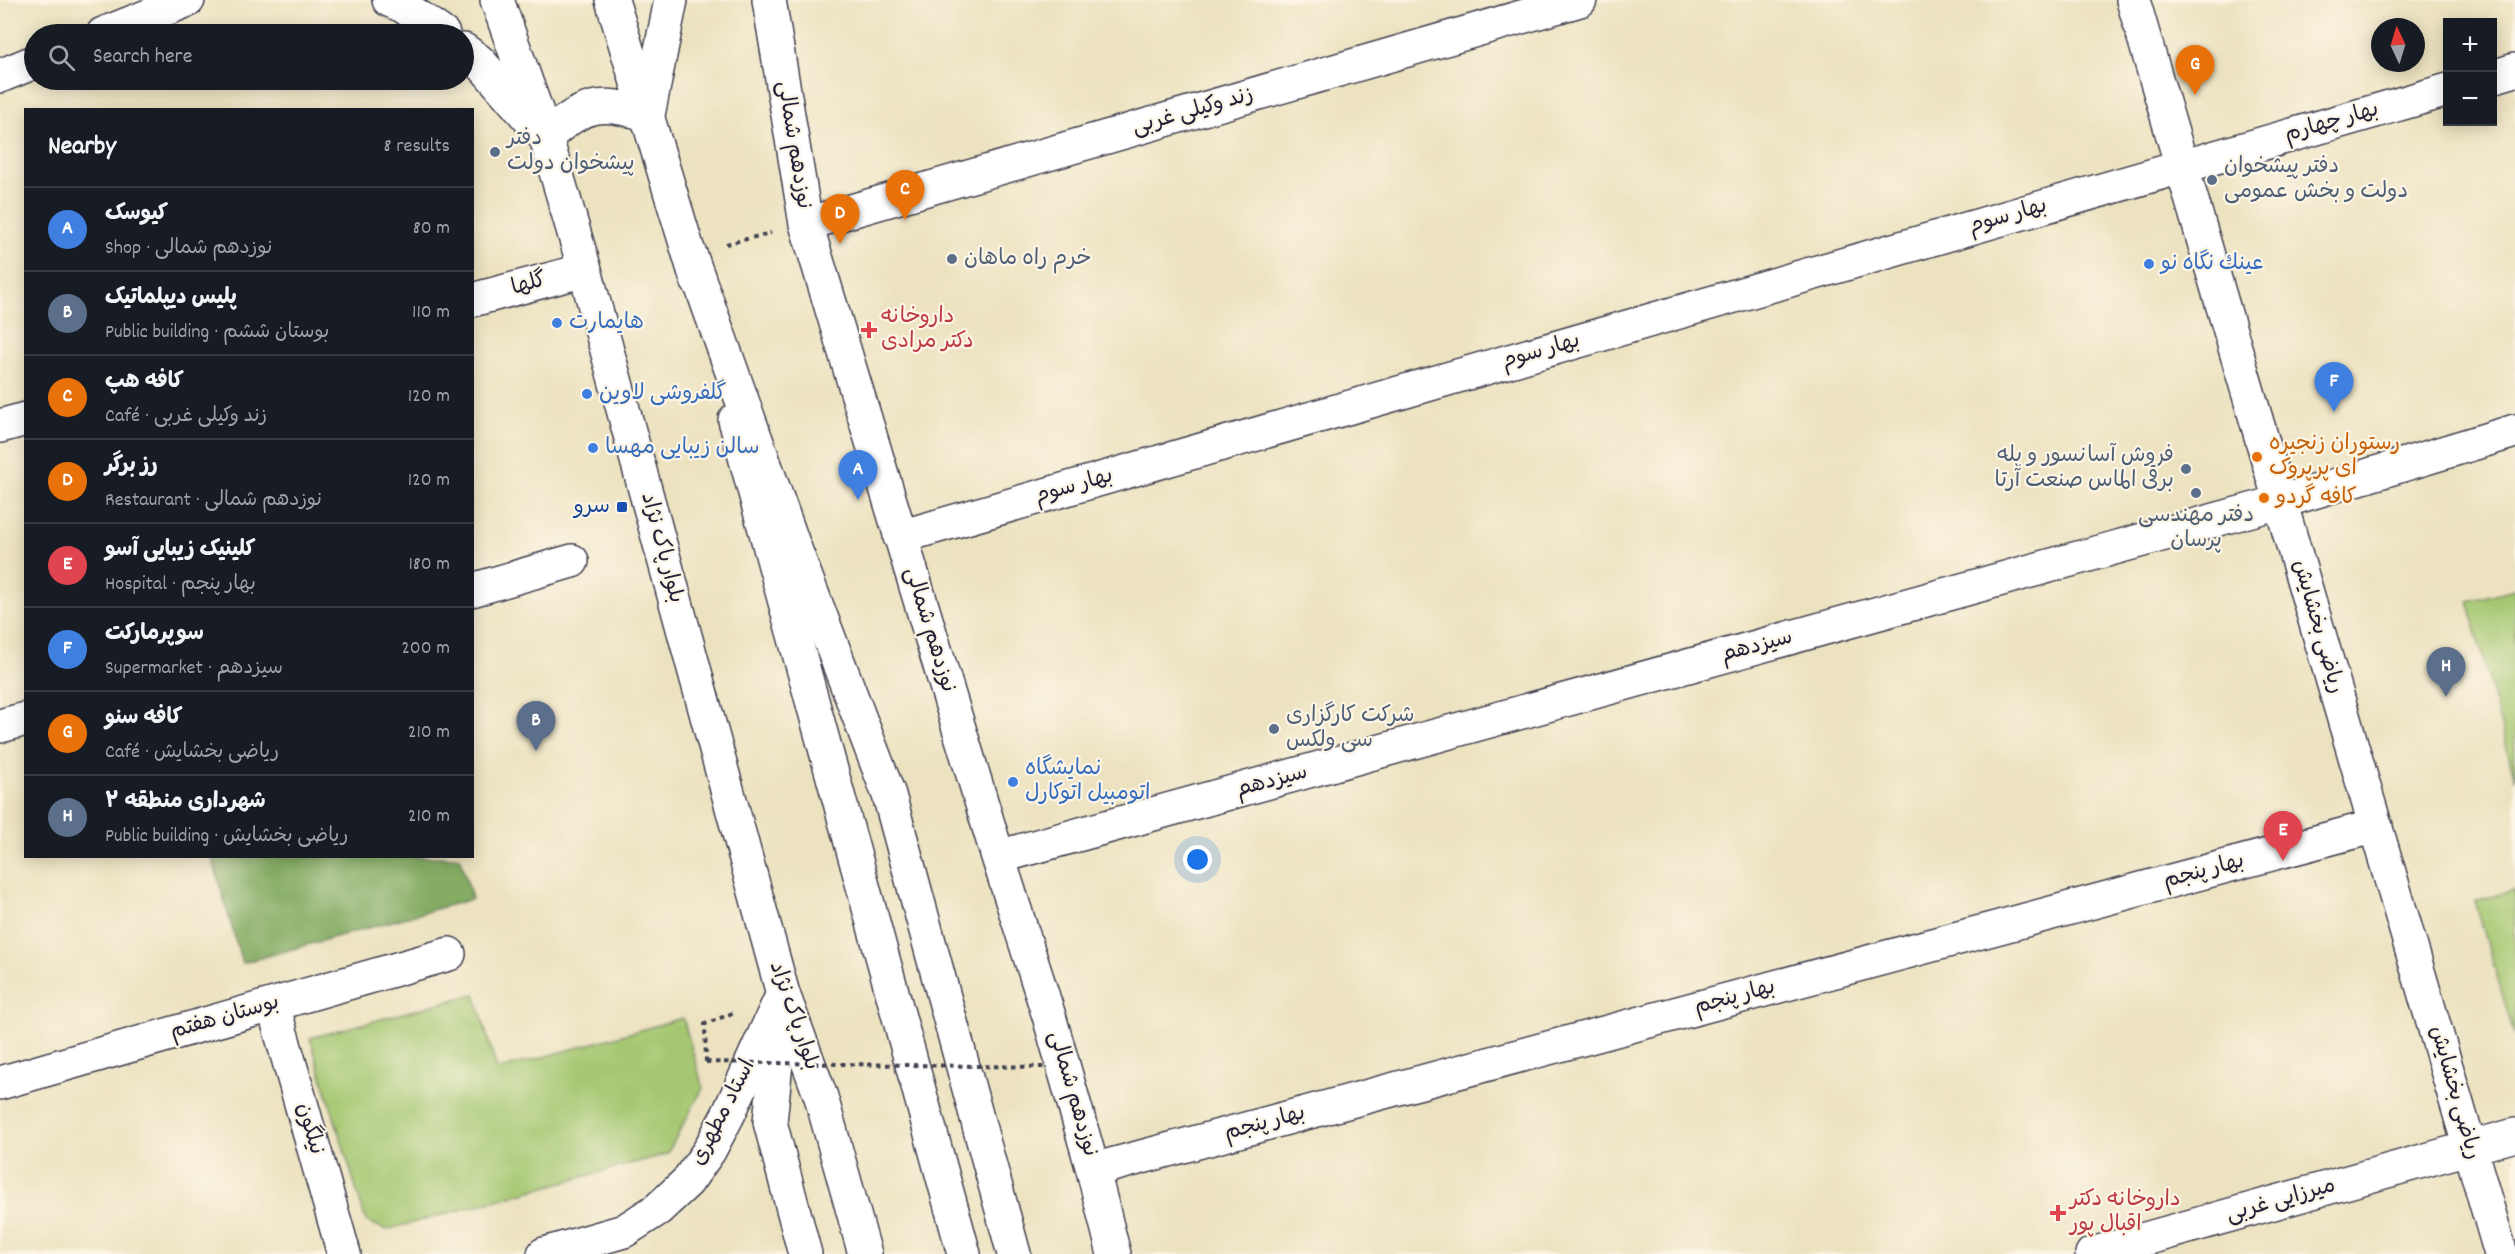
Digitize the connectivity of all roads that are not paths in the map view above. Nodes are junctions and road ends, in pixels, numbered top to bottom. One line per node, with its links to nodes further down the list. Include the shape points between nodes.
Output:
1 (188, 0): 9 (main road)
2 (389, 0): 10 (main road)
3 (497, 0): 18 (main road, بلوار پاک نژاد)
4 (612, 0): 17 (main road)
5 (670, 0): 17 (main road)
6 (769, 0): 20 (main road, نوزدهم شمالی)
7 (1580, 0): 20 (main road, زند وکیلی غربی)
8 (2133, 0): 19 (main road, ریاضی بخشایش)
9 (128, 24)
10 (429, 24)
11 (474, 58): 18 (main road)
12 (24, 66): 14 (main road)
13 (2515, 70): 15 (main road)
14 (0, 76)
15 (2497, 76)
16 (2443, 91): 19 (main road, بهار چهارم)
17 (648, 115): 18 (main road, via 621,106 592,107 567,118); 21 (main road)
18 (546, 138): 22 (main road, بلوار پاک نژاد)
19 (2182, 166): 27 (main road, ریاضی بخشایش); 28 (main road, بهار سوم)
20 (806, 224): 28 (main road, نوزدهم شمالی)
21 (690, 254): 46 (main road); 47 (main road, via 795,549 889,795)
22 (585, 270): 23 (main road, گلها); 36 (main road, بلوار پاک نژاد)
23 (474, 299)
24 (24, 420): 25 (main road)
25 (0, 426)
26 (2515, 431): 27 (main road, سیزدهم)
27 (2280, 502): 33 (main road, ریاضی بخشایش); 34 (main road, سیزدهم)
28 (900, 537): 34 (main road, نوزدهم شمالی)
29 (572, 561): 30 (main road)
30 (474, 589)
31 (24, 719): 32 (main road)
32 (0, 726)
33 (2376, 826): 40 (main road, ریاضی بخشایش); 41 (main road, بهار پنجم)
34 (998, 857): 41 (main road, نوزدهم شمالی)
35 (449, 954): 37 (main road, بوستان هفتم)
36 (783, 994): 43 (main road, استاد مطهری, via 729,1113 710,1150 687,1182 658,1209 624,1231); 44 (main road, via 770,1122); 45 (main road, بلوار پاک نژاد, via 821,1097)
37 (273, 1005): 38 (main road, بوستان هفتم); 42 (main road, نیلگون)
38 (0, 1083)
39 (2515, 1135): 40 (main road, میرزایی غربی)
40 (2470, 1147): 49 (main road, میرزایی غربی); 50 (main road, ریاضی بخشایش)
41 (1094, 1170): 48 (main road, نوزدهم شمالی)
42 (344, 1254)
43 (544, 1254)
44 (805, 1254)
45 (866, 1254)
46 (964, 1254)
47 (1014, 1254)
48 (1114, 1254)
49 (2092, 1254)
50 (2501, 1254)

